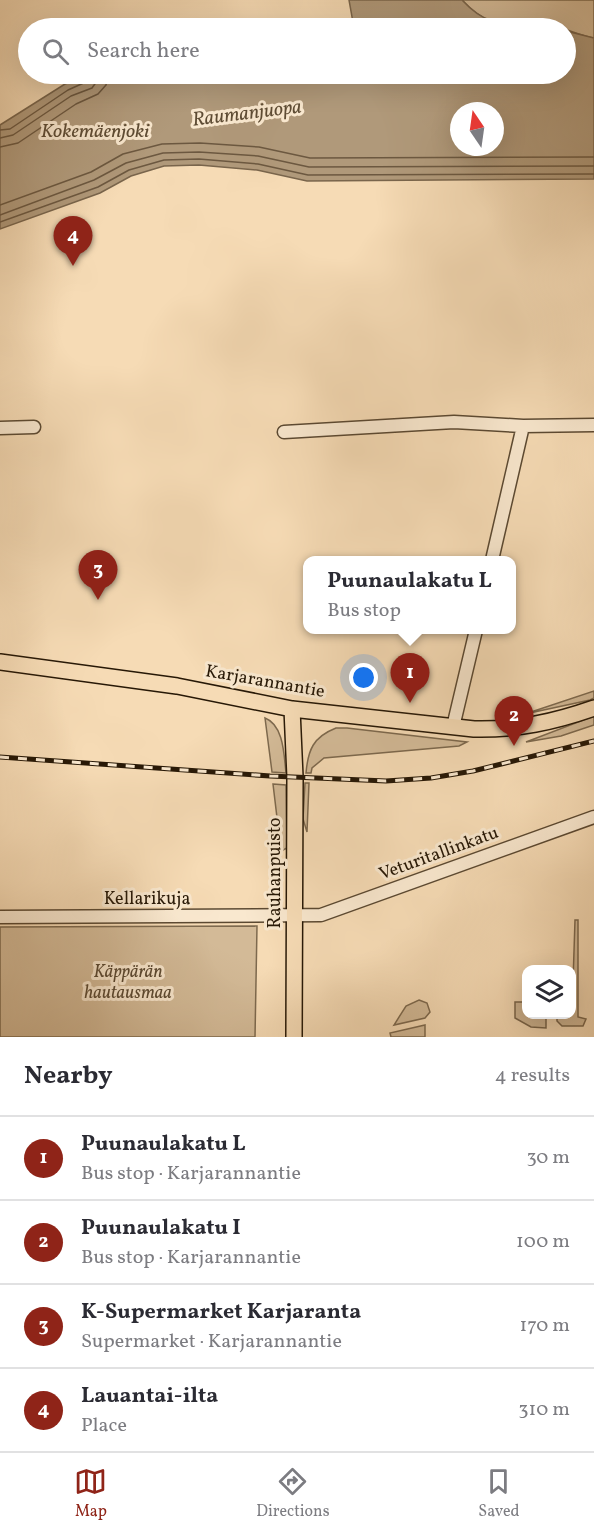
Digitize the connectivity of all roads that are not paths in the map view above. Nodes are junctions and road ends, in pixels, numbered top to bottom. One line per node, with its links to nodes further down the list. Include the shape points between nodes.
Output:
1 (594, 425): 2 (street)
2 (523, 426): 5 (street, via 454,422); 6 (street)
3 (34, 427): 4 (street)
4 (0, 428)
5 (284, 432)
6 (493, 556)
7 (475, 634): 11 (street)
8 (0, 662): 9 (main road, Karjarannantie, via 177,686)
9 (291, 708): 11 (main road, Karjarannantie); 14 (main road, Rauhanpuisto, via 295,777)
10 (594, 708): 11 (main road, Karjarannantie, via 537,725 502,730)
11 (453, 727)
12 (594, 817): 14 (street, Veturitallinkatu, via 341,909)
13 (0, 917): 14 (street, Kellarikuja)
14 (294, 917): 15 (main road, Rauhanpuisto)
15 (294, 1037)

